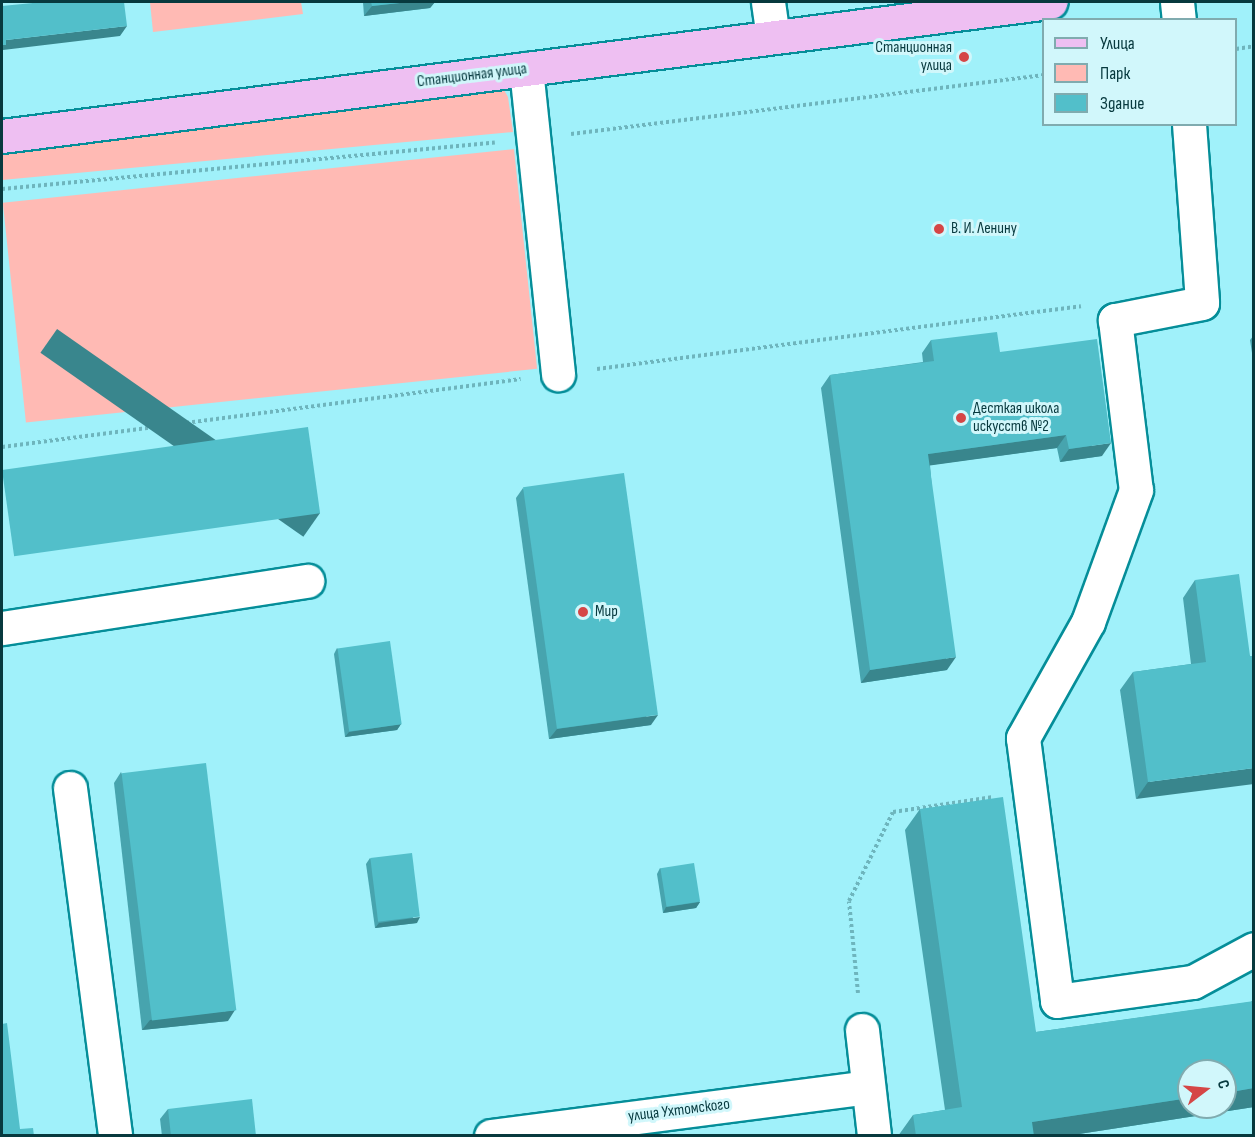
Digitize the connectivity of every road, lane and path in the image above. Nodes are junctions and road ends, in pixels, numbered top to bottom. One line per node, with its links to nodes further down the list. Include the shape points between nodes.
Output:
1 (768, 2): 5 (street)
2 (1050, 2): 5 (main road, Станционная улица)
3 (1177, 2): 4 (street)
4 (1179, 18)
5 (773, 37): 8 (main road, Станционная улица)
6 (1254, 46): 7 (path)
7 (1237, 49)
8 (526, 69): 10 (main road, Станционная улица); 11 (street)
9 (1189, 126): 15 (street, via 1202,303 1115,320 1136,490 1088,622 1023,738)
10 (2, 136)
11 (558, 374)
12 (307, 581): 13 (street)
13 (2, 628)
14 (70, 788): 19 (street)
15 (1029, 792): 16 (street, via 1057,1001 1193,982); 17 (path, via 893,812 849,901)
16 (1254, 949)
17 (862, 1030): 18 (street)
18 (867, 1087): 20 (street, улица Ухтомского); 21 (street)
19 (114, 1136)
20 (491, 1136)
21 (874, 1136)

